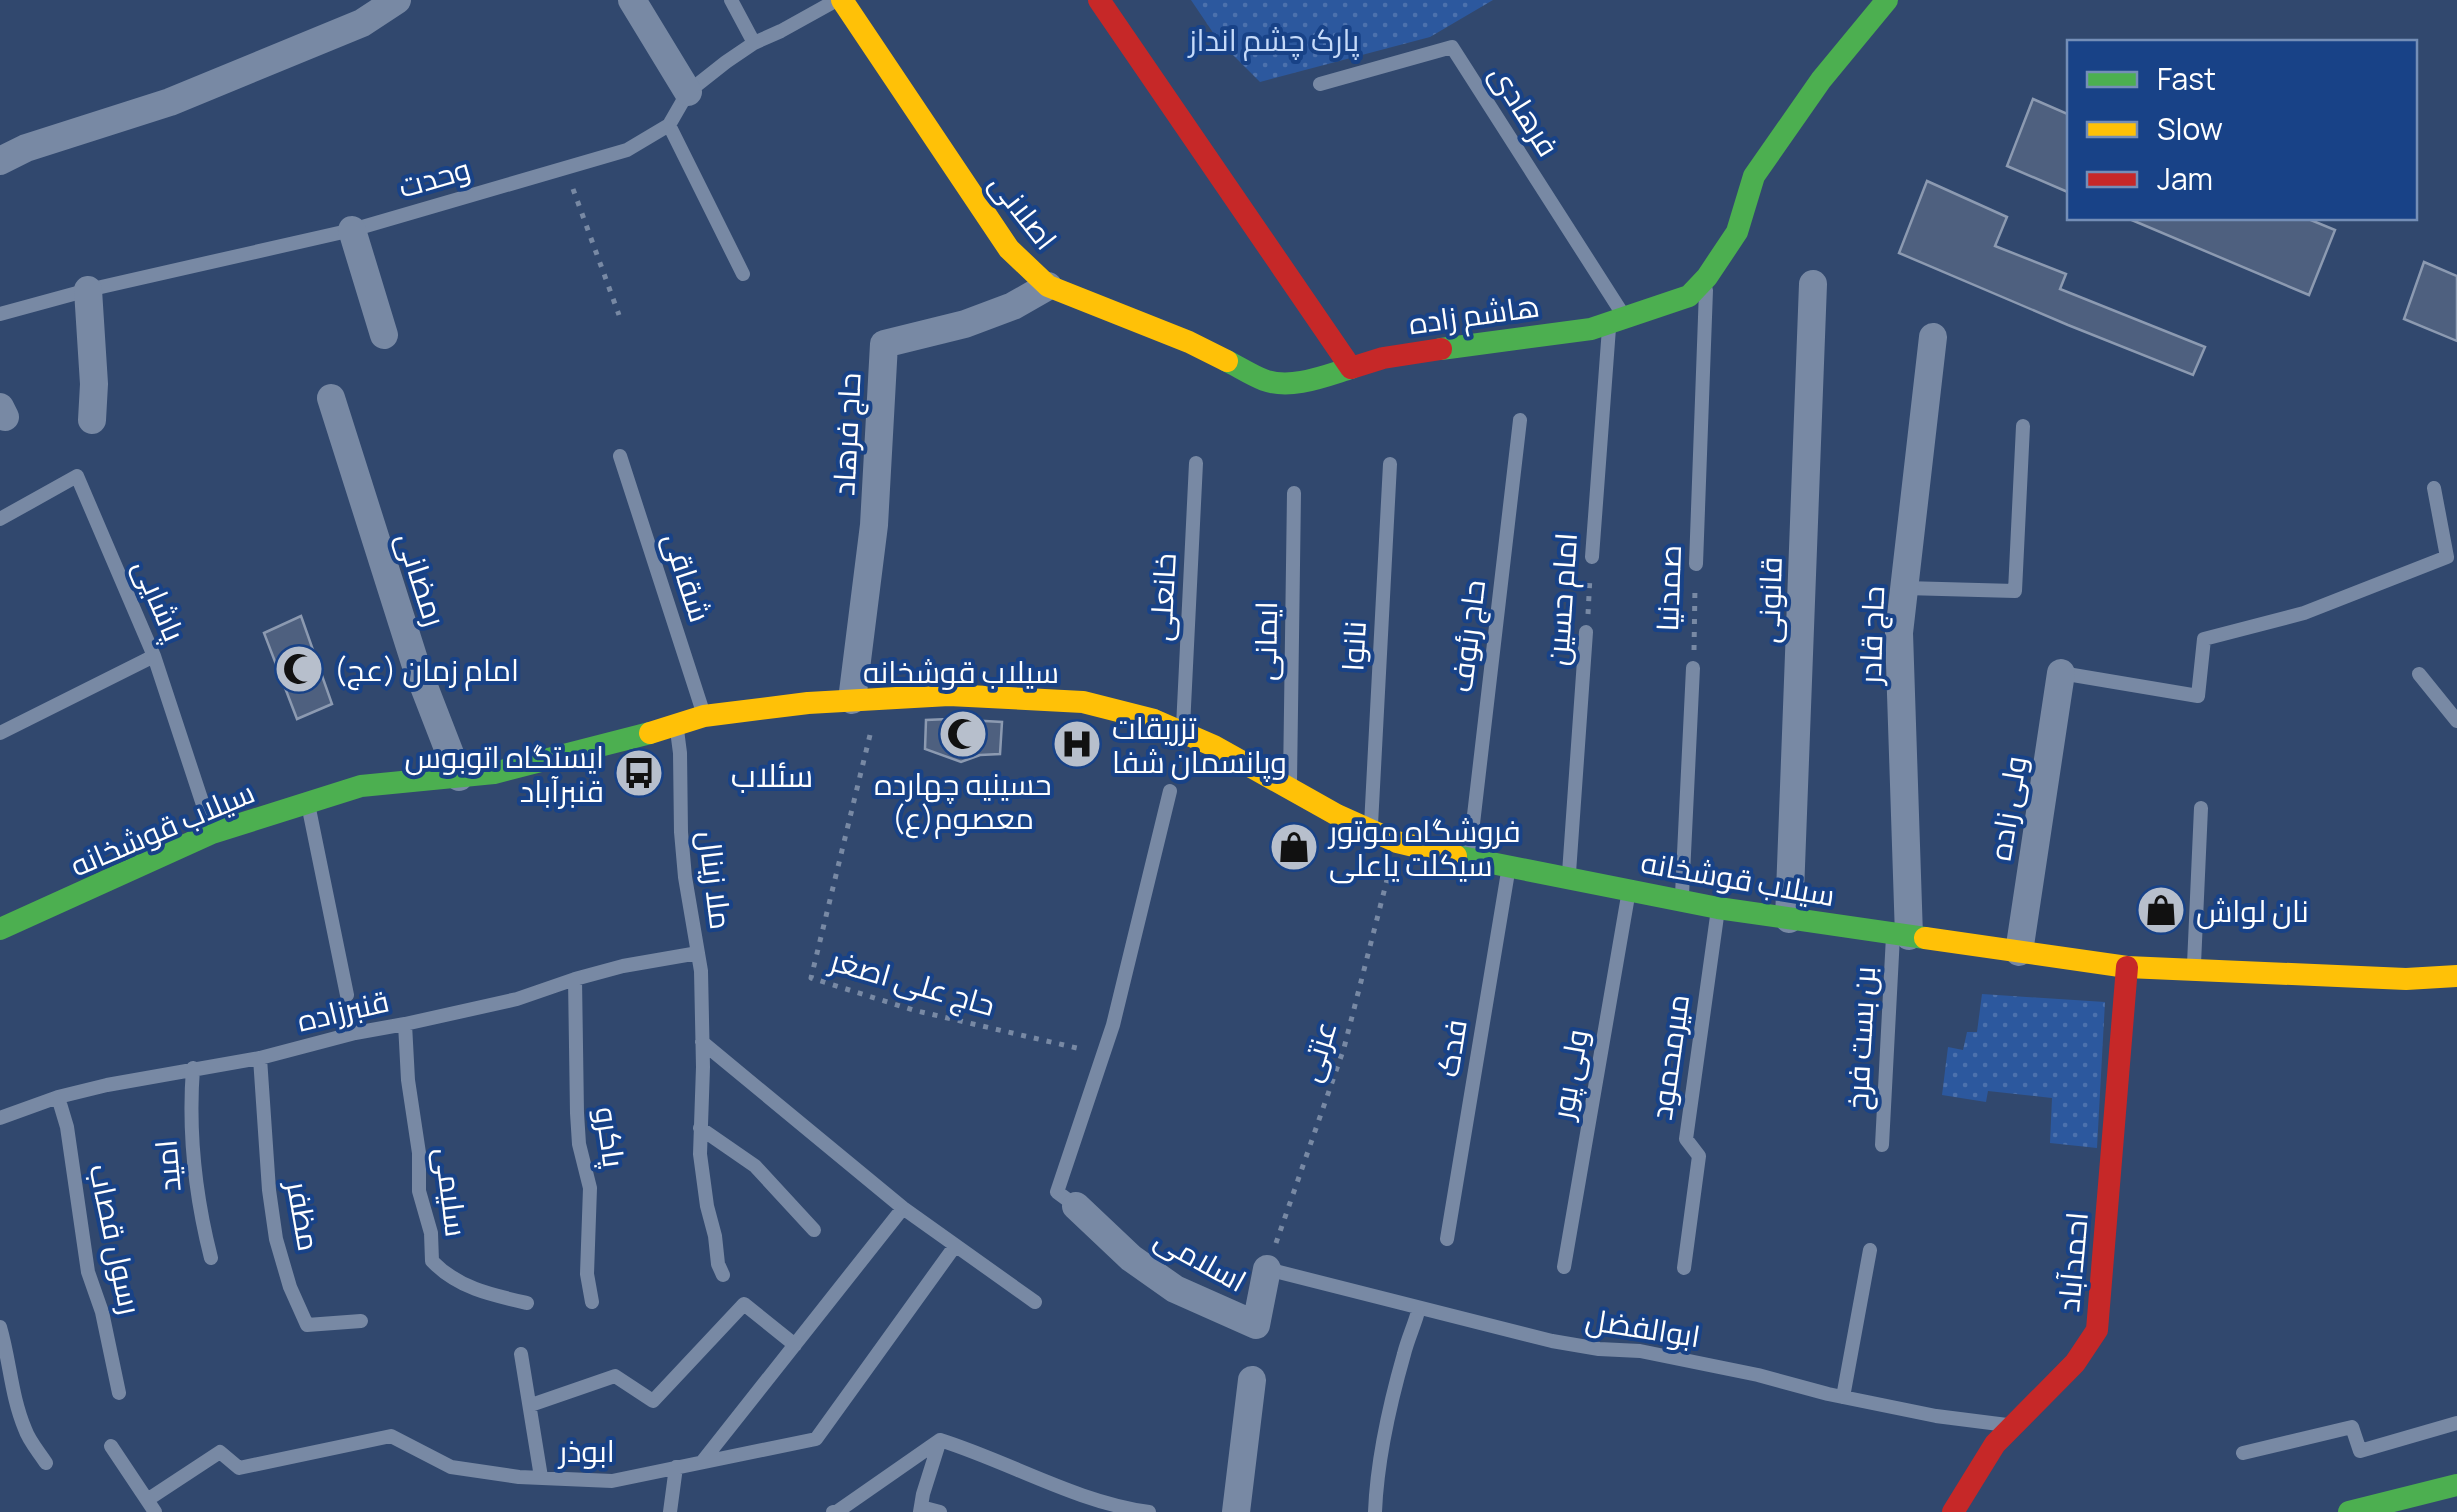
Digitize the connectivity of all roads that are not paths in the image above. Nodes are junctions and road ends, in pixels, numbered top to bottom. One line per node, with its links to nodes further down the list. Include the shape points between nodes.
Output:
1 (397, 0): 11 (street, via 362,23 170,102)
2 (632, 0): 9 (street)
3 (731, 0): 7 (lane)
4 (840, 0): 7 (lane); 16 (street, اصلانی, via 1009,250)
5 (1099, 0): 22 (street)
6 (1887, 0): 14 (street, هاشم زاده, via 1754,176 1736,232)
7 (754, 43): 9 (lane)
8 (1320, 84): 19 (lane, فرهادی, via 1452,47)
9 (688, 92): 10 (lane)
10 (670, 125): 12 (lane, وحدت, via 627,150); 13 (lane)
11 (0, 160)
12 (352, 230): 17 (lane, وحدت); 20 (street)
13 (742, 274)
14 (1707, 277): 19 (street, هاشم زاده, via 1689,296); 34 (lane, صمدنیا)
15 (1814, 284): 60 (street, قانونی)
16 (1048, 286): 22 (street, اصلانی, via 1264,380 1284,384); 41 (street, حاج فرهاد, via 965,324 884,344)
17 (88, 290): 18 (lane, وحدت); 24 (street)
18 (0, 314)
19 (1617, 321): 22 (street, هاشم زاده); 33 (lane, امام حسین)
20 (384, 334)
21 (1932, 337): 35 (street, حاج قادر)
22 (1350, 368)
23 (331, 398): 47 (street, رمضانی, via 416,666)
24 (92, 420)
25 (1520, 420): 54 (lane, حاج رئوف)
26 (2023, 426): 35 (lane, via 2015,591)
27 (620, 456): 42 (lane, شقاقی)
28 (1196, 464): 45 (lane, خانعلی)
29 (1390, 464): 52 (lane, نانوا)
30 (2434, 488): 39 (lane, via 2447,557 2304,614 2204,638 2198,696)
31 (1294, 493): 48 (lane, ایمانی)
32 (0, 519): 37 (lane, پاشایی, via 76,476)
33 (1592, 557)
34 (1696, 564)
35 (1904, 588): 62 (street, حاج قادر)
36 (1586, 632): 56 (lane, امام حسین)
37 (154, 656): 46 (lane); 53 (lane, پاشایی)
38 (1693, 668): 58 (lane, صمدنیا)
39 (2060, 673): 63 (street, ولی زاده)
40 (2419, 674): 43 (lane)
41 (865, 700): 42 (street, سیلاب قوشخانه); 45 (street, سیلاب قوشخانه, via 949,694 1083,702)
42 (704, 716): 44 (street, سیلاب قوشخانه)
43 (2457, 721)
44 (676, 724): 47 (street, سیلاب قوشخانه); 64 (lane, ملا زینال, via 685,877)
45 (1183, 732): 48 (street, سیلاب قوشخانه)
46 (0, 734)
47 (459, 777): 50 (street, سیلاب قوشخانه, via 361,786)
48 (1290, 789): 52 (street, سیلاب قوشخانه)
49 (1170, 790): 78 (lane, via 1114,1025 1057,1192)
50 (308, 803): 53 (street, سیلاب قوشخانه); 69 (lane)
51 (2201, 808): 66 (lane)
52 (1371, 830): 54 (street, سیلاب قوشخانه)
53 (212, 832): 61 (street, سیلاب قوشخانه)
54 (1469, 859): 55 (street, سیلاب قوشخانه)
55 (1509, 866): 56 (street, سیلاب قوشخانه); 81 (lane, فدک)
56 (1568, 878): 57 (street, سیلاب قوشخانه)
57 (1629, 890): 58 (street, سیلاب قوشخانه); 85 (lane, ولی پور)
58 (1682, 901): 59 (street, سیلاب قوشخانه)
59 (1718, 908): 60 (street, سیلاب قوشخانه); 86 (lane, میرمحمود, via 1686,1139 1699,1156)
60 (1789, 919): 62 (street, سیلاب قوشخانه)
61 (0, 929)
62 (1901, 935): 63 (street, سیلاب قوشخانه); 77 (lane, بن بست فرخ)
63 (2019, 952): 65 (street, سیلاب قوشخانه)
64 (698, 953): 68 (lane, قنبرزاده); 71 (lane, ملا زینال)
65 (2127, 967): 66 (street, سیلاب قوشخانه); 102 (street, احمدآباد, via 2096,1330 2075,1363)
66 (2194, 970): 67 (street, سیلاب قوشخانه)
67 (2457, 976)
68 (575, 979): 70 (lane, قنبرزاده); 90 (lane, پاکرو)
69 (348, 996)
70 (405, 1024): 72 (lane, قنبرزاده); 89 (lane, سلیمی, via 432,1261 466,1286)
71 (702, 1042): 76 (lane, ملا زینال); 79 (lane)
72 (260, 1058): 73 (lane, قنبرزاده); 93 (lane, مظفر, via 269,1190 290,1286 307,1325)
73 (193, 1068): 74 (lane, قنبرزاده); 84 (lane, امید, via 192,1162)
74 (58, 1097): 75 (lane, قنبرزاده); 98 (lane, رسول قصاب, via 88,1272)
75 (0, 1118)
76 (700, 1128): 80 (lane, via 755,1166); 88 (lane, ملا زینال, via 702,1179)
77 (1882, 1145)
78 (1076, 1206): 87 (street, اسلامی, via 1175,1290 1256,1325)
79 (903, 1208): 82 (lane); 95 (lane)
80 (814, 1230)
81 (1447, 1239)
82 (955, 1246): 91 (lane); 106 (lane, ابوذر, via 816,1439)
83 (1870, 1250): 99 (lane)
84 (211, 1258)
85 (1564, 1266)
86 (1684, 1268)
87 (1267, 1269): 92 (lane, ابوالفضل)
88 (722, 1275)
89 (527, 1302)
90 (592, 1302)
91 (1035, 1302)
92 (1419, 1308): 99 (lane, ابوالفضل, via 1552,1341 1640,1352); 118 (lane, via 1385,1432)
93 (361, 1321)
94 (0, 1328): 107 (lane, via 26,1432)
95 (795, 1345): 100 (lane, via 744,1304 653,1402 615,1376); 106 (lane)
96 (520, 1354): 100 (lane)
97 (1252, 1380): 117 (street)
98 (119, 1392)
99 (1844, 1397): 102 (lane, ابوالفضل)
100 (531, 1405): 109 (lane)
101 (2457, 1423): 105 (lane, via 2360,1451 2352,1427)
102 (2013, 1426): 119 (street, احمدآباد)
103 (940, 1440): 112 (lane); 114 (lane); 116 (lane, via 1086,1498)
104 (111, 1446): 111 (lane)
105 (2243, 1453)
106 (702, 1462): 108 (lane, ابوذر)
107 (46, 1463)
108 (676, 1467): 109 (lane, ابوذر, via 612,1481); 113 (lane)
109 (541, 1478): 111 (lane, ابوذر, via 451,1467 391,1436 239,1468 220,1452)
110 (2457, 1485): 120 (street)
111 (151, 1506)
112 (920, 1510): 115 (lane)
113 (670, 1512)
114 (833, 1512)
115 (940, 1512)
116 (1149, 1512)
117 (1236, 1512)
118 (1375, 1512)
119 (1953, 1512)
120 (2350, 1512)

